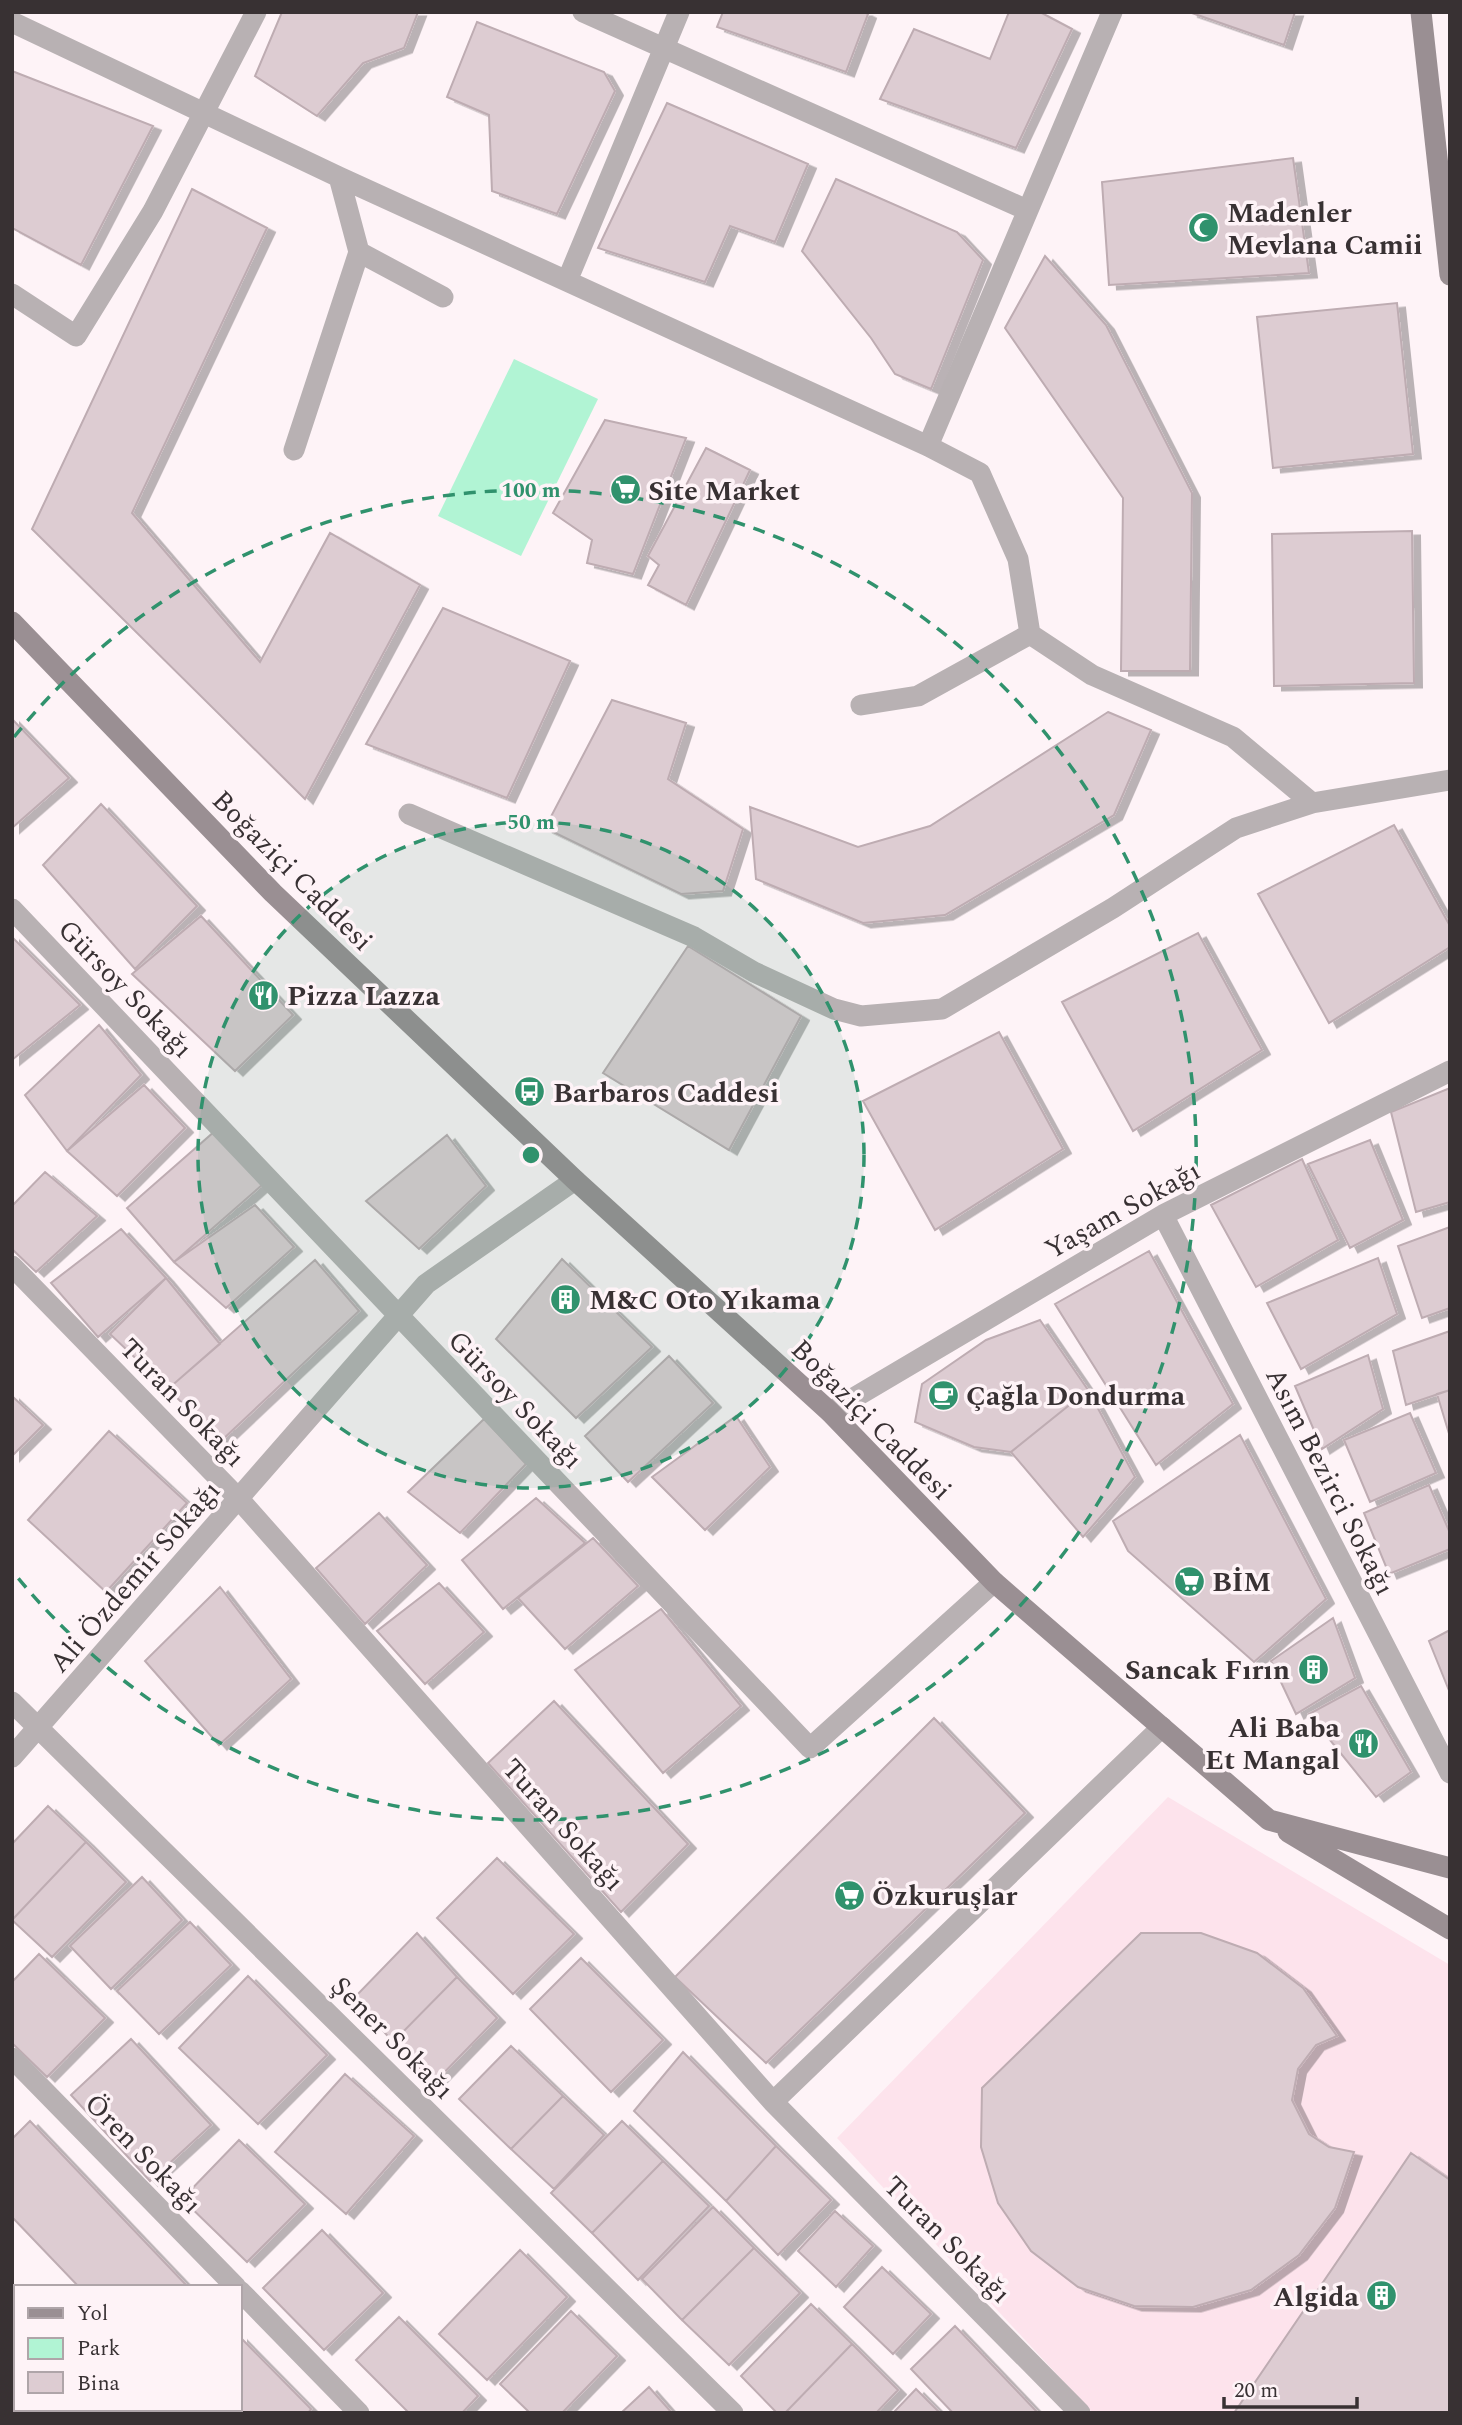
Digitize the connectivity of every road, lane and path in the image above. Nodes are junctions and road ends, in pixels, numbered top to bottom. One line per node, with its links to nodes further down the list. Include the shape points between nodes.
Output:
1 (256, 12): 8 (street)
2 (583, 12): 7 (street)
3 (679, 12): 7 (street)
4 (1112, 12): 10 (street)
5 (1420, 12): 12 (main road)
6 (12, 22): 8 (street)
7 (664, 48): 10 (street); 13 (street)
8 (203, 112): 9 (street); 14 (street, via 153,211 76,336)
9 (339, 177): 11 (street); 13 (street)
10 (1027, 210): 16 (street)
11 (359, 251): 15 (street); 17 (street)
12 (1450, 275)
13 (567, 281): 16 (street)
14 (12, 295)
15 (443, 296)
16 (928, 446): 19 (street, via 980,473 1018,559)
17 (294, 450)
18 (12, 622): 26 (main road, Boğaziçi Caddesi, via 273,893)
19 (1030, 634): 20 (street, via 918,696); 22 (street, via 1092,675 1233,737)
20 (861, 705)
21 (1450, 780): 22 (street)
22 (1312, 803): 23 (street, via 1236,828 943,1009 862,1017 754,972 694,937)
23 (409, 814)
24 (12, 909): 29 (street, Gürsoy Sokağı)
25 (1450, 1071): 27 (street, Yaşam Sokağı)
26 (575, 1180): 29 (street, Ali Özdemir Sokağı, via 426,1284); 30 (main road, Boğaziçi Caddesi)
27 (1163, 1215): 30 (street, Yaşam Sokağı); 37 (street, Asım Bezirci Sokağı)
28 (12, 1266): 31 (street, Turan Sokağı)
29 (398, 1315): 31 (street, Ali Özdemir Sokağı); 32 (street, Gürsoy Sokağı, via 810,1748)
30 (830, 1412): 32 (main road, Boğaziçi Caddesi)
31 (238, 1498): 35 (street, Ali Özdemir Sokağı); 42 (street, Turan Sokağı)
32 (994, 1582): 34 (main road, Boğaziçi Caddesi)
33 (12, 1702): 35 (street, Şener Sokağı)
34 (1162, 1727): 38 (main road, Boğaziçi Caddesi); 42 (street)
35 (40, 1728): 36 (street, Ali Özdemir Sokağı); 46 (street, Şener Sokağı)
36 (12, 1757)
37 (1450, 1773)
38 (1269, 1820): 39 (main road, Boğaziçi Caddesi); 40 (main road)
39 (1450, 1868)
40 (1450, 1929)
41 (12, 2058): 43 (street, Ören Sokağı)
42 (773, 2102): 47 (street, Turan Sokağı)
43 (234, 2285)
44 (242, 2293): 45 (street)
45 (359, 2413)
46 (733, 2413)
47 (1080, 2413)

